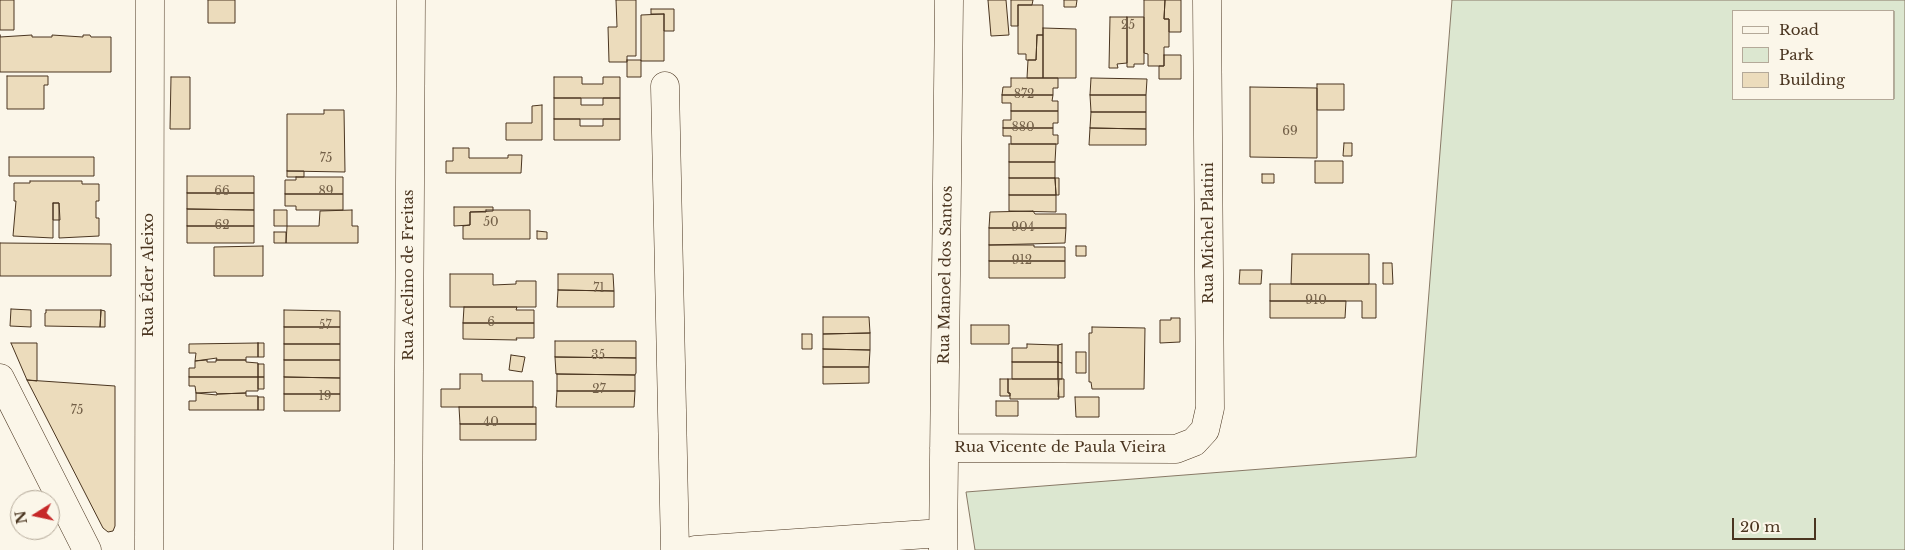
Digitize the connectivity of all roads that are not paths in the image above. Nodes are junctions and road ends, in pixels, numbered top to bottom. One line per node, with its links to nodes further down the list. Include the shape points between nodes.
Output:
1 (150, 0): 11 (street, Rua Éder Aleixo)
2 (411, 0): 12 (street, Rua Acelino de Freitas)
3 (949, 0): 7 (street, Rua Manoel dos Santos)
4 (1207, 0): 8 (street, Rua Michel Platini, via 1210,408 1205,430 1194,442)
5 (665, 86): 13 (street)
6 (0, 378): 10 (street)
7 (944, 448): 8 (street, Rua Vicente de Paula Vieira); 9 (street, Rua Manoel dos Santos)
8 (1176, 449)
9 (942, 542): 14 (street)
10 (87, 550)
11 (149, 550)
12 (408, 550)
13 (675, 550)
14 (695, 550)

